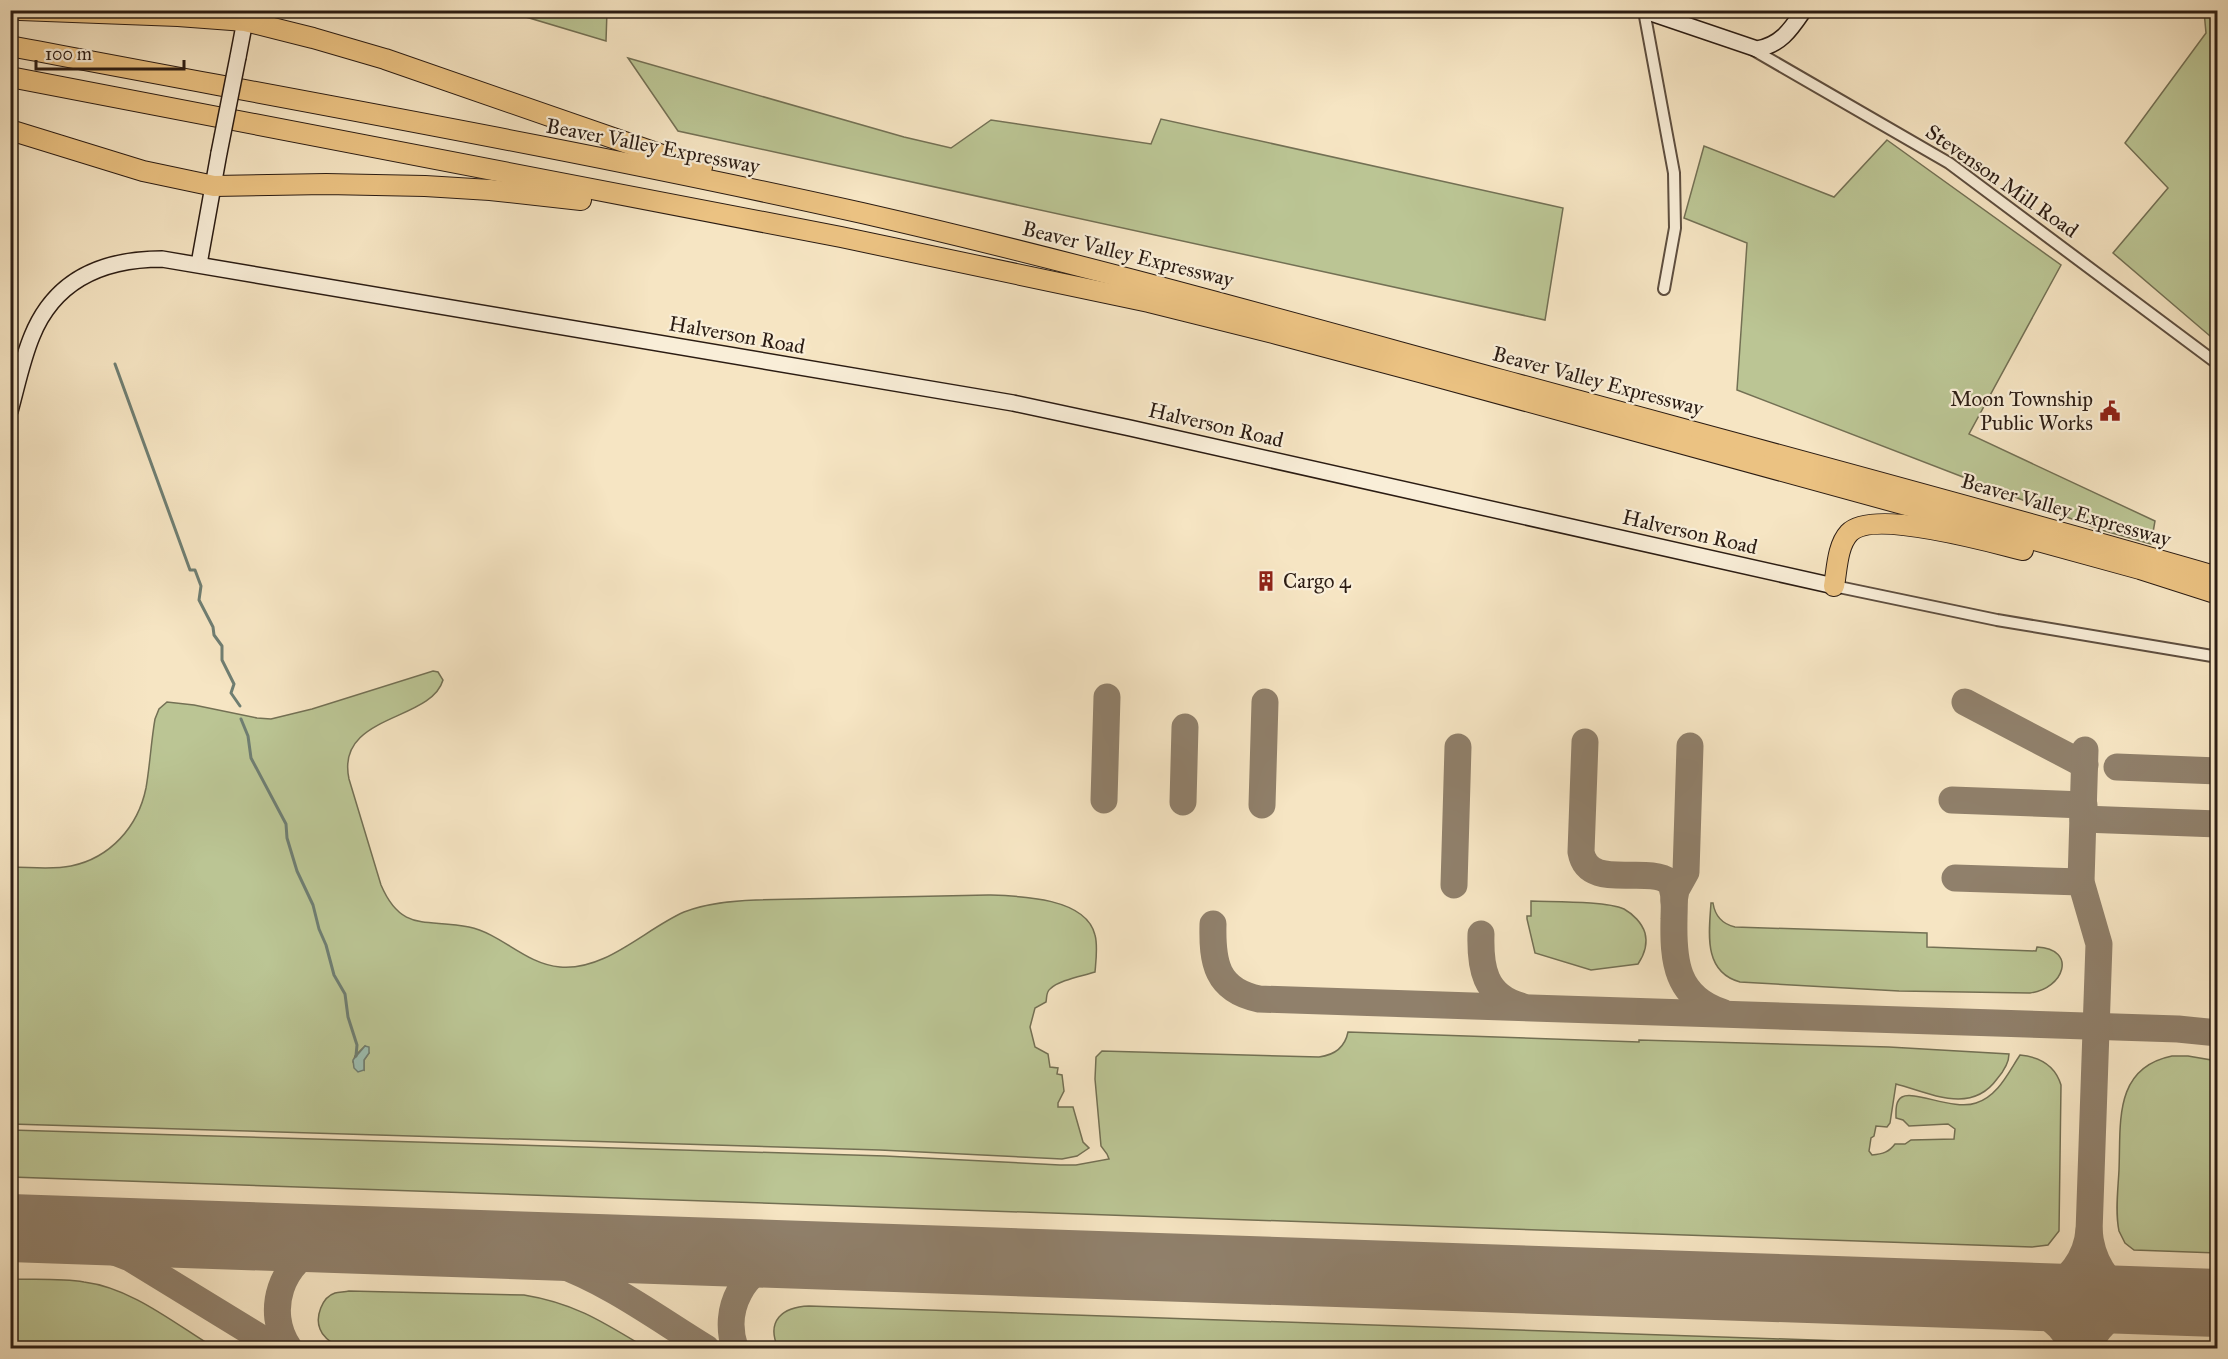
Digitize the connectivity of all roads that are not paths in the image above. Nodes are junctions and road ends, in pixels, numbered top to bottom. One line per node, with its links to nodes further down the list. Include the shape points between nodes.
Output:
1 (20, 10): 4 (highway)
2 (1804, 10): 6 (street, via 1781,40 1764,48)
3 (1643, 11): 6 (street); 13 (street, via 1674,173 1675,227)
4 (246, 16): 9 (street, bridge); 10 (highway, via 385,59 662,155)
5 (10, 46): 10 (highway, Beaver Valley Expressway, via 675,173)
6 (1750, 48): 14 (street, Stevenson Mill Road, via 1949,163)
7 (10, 77): 11 (highway, Beaver Valley Expressway)
8 (10, 130): 9 (highway, via 143,171)
9 (214, 186): 11 (highway, via 326,184 501,191 564,197); 12 (street)
10 (866, 214): 17 (highway, Beaver Valley Expressway, via 1222,303 2029,523)
11 (895, 248): 17 (highway, Beaver Valley Expressway, via 1149,302 1277,334)
12 (199, 264): 15 (street, Halverson Road, via 128,260 78,279 51,303 36,326); 16 (street, Halverson Road, via 1012,403)
13 (1664, 289)
14 (2217, 364)
15 (10, 411)
16 (1834, 586): 17 (highway, via 1846,536 1861,525 1886,524 1956,534); 18 (street, Halverson Road, via 1997,620)
17 (2214, 587)
18 (2217, 657)

